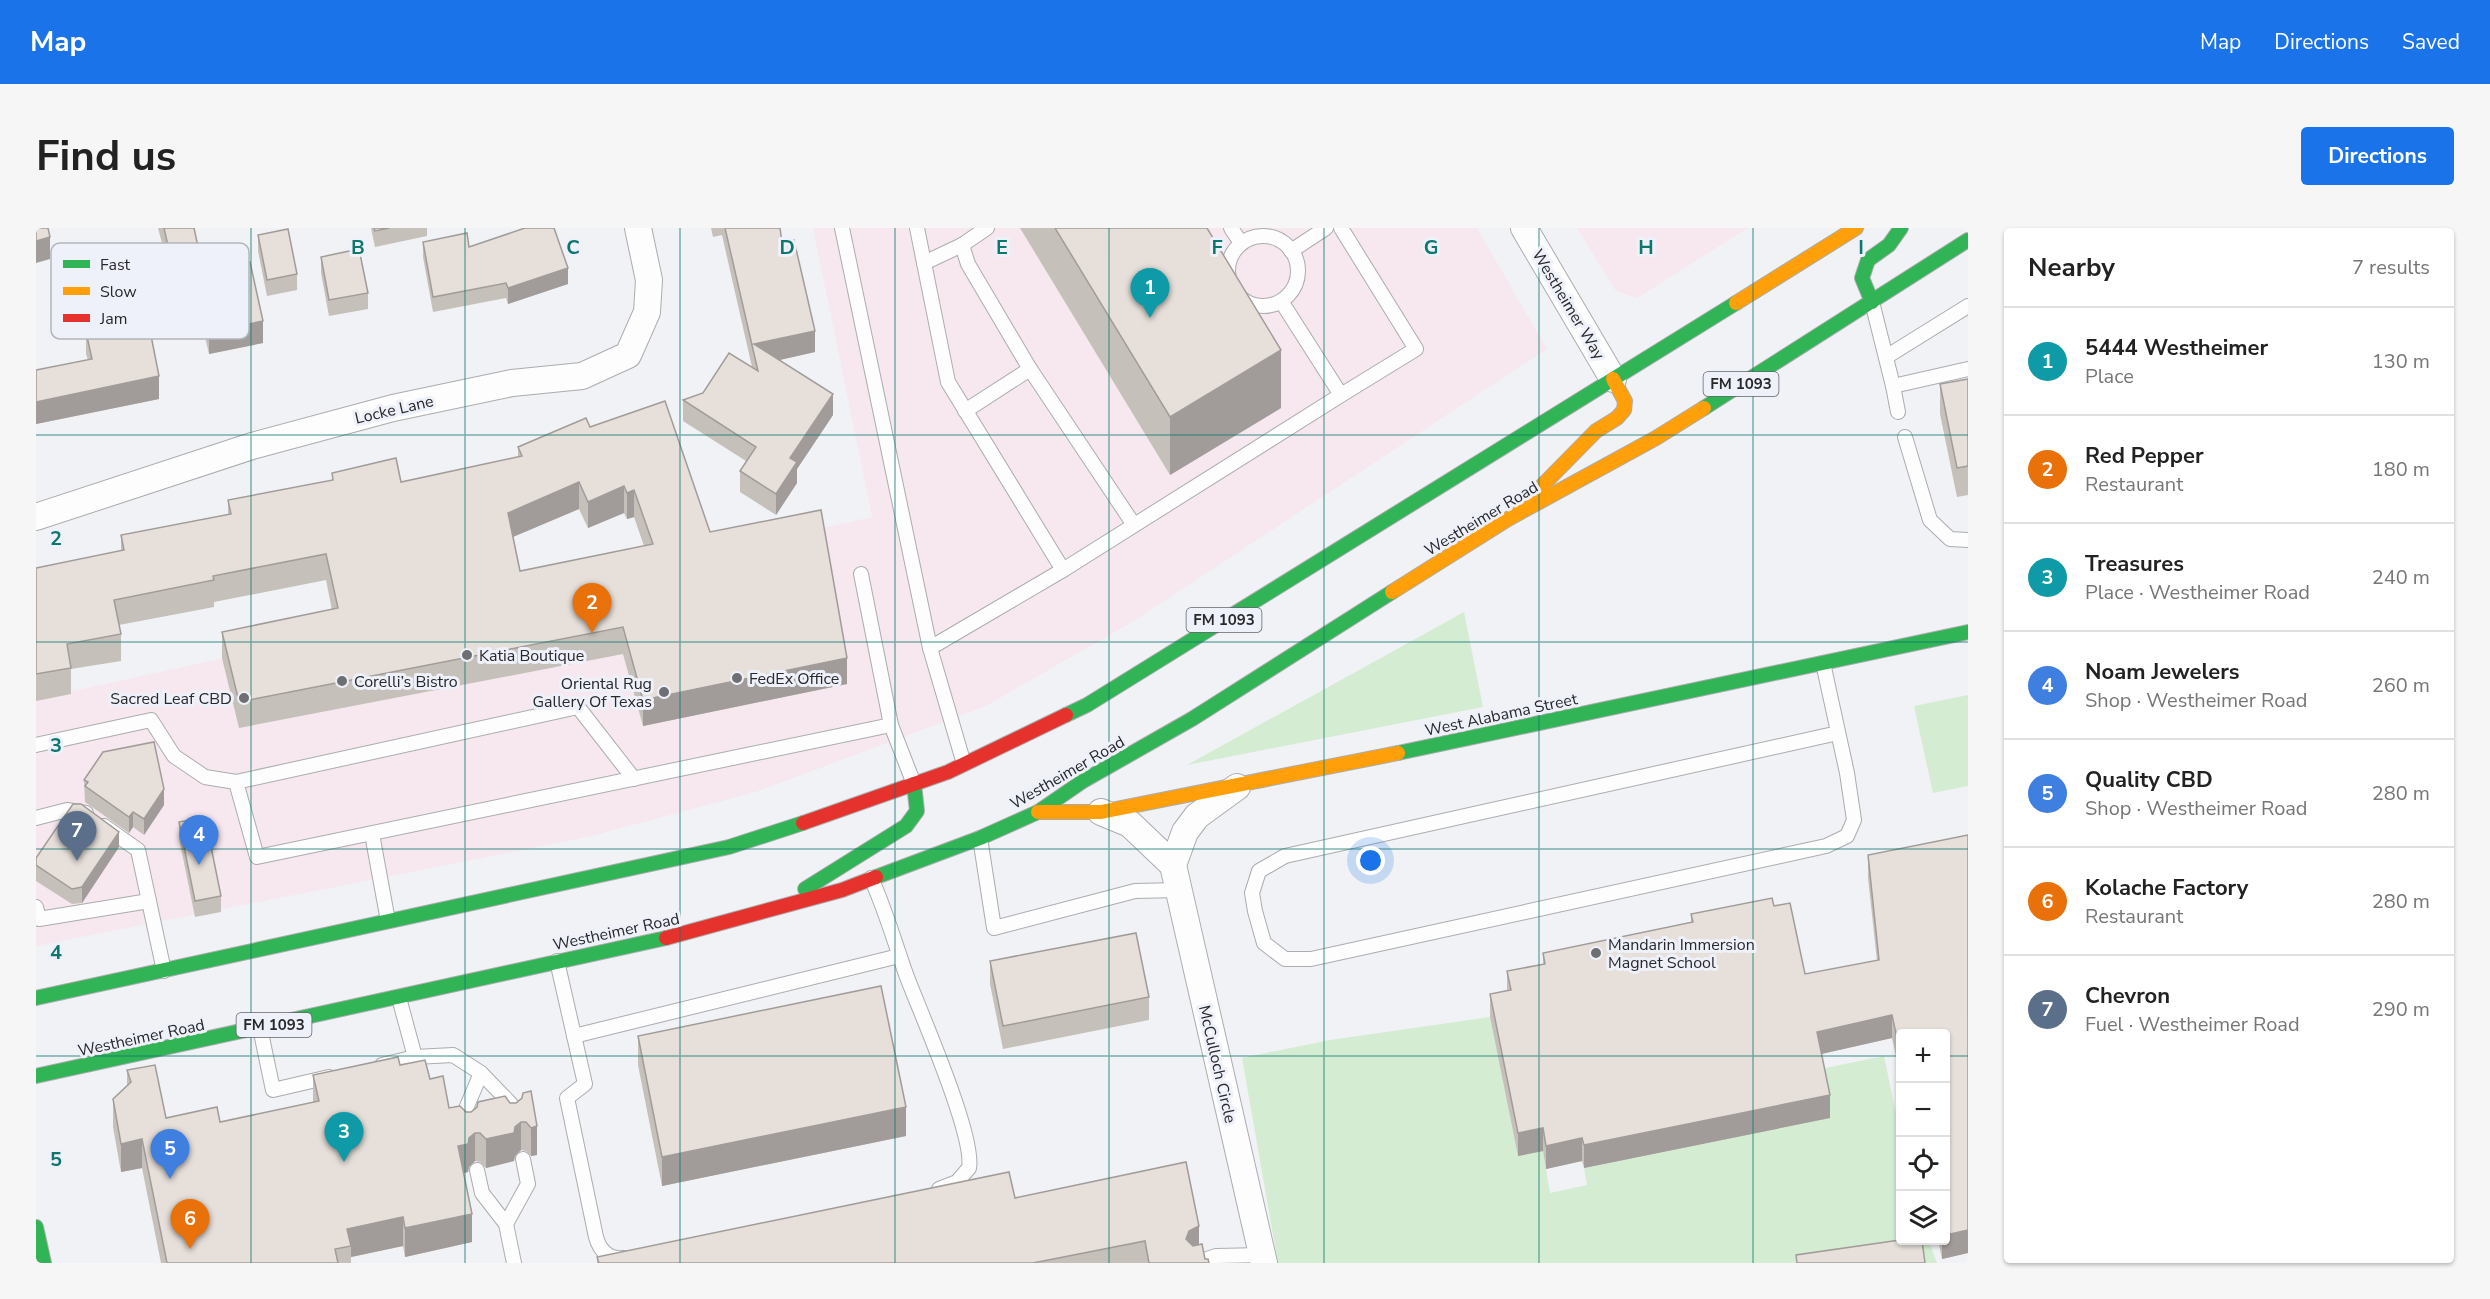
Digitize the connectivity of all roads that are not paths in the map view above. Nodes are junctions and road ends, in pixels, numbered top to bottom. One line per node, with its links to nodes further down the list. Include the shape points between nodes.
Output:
1 (638, 228): 29 (street, Locke Lane, via 649,280 647,312 628,355 582,376 512,383 393,408 263,443)
2 (842, 228): 36 (lane)
3 (917, 228): 16 (lane)
4 (987, 228): 13 (lane)
5 (1231, 228): 11 (lane)
6 (1326, 228): 14 (lane)
7 (1341, 228): 25 (lane, via 1416,349)
8 (1524, 228): 23 (street, Westheimer Way)
9 (1856, 228): 23 (main road, FM 1093)
10 (1901, 228): 18 (main road, via 1889,245 1868,260 1862,278)
11 (1241, 243): 14 (lane, via 1262,236 1283,243); 17 (lane, via 1228,263 1230,286 1247,303 1270,305)
12 (1963, 243): 15 (lane); 18 (main road, Westheimer Road / FM 1093)
13 (962, 245): 16 (lane); 21 (lane, via 968,264)
14 (1291, 251): 17 (lane, via 1296,261 1296,282)
15 (1968, 258)
16 (924, 263): 26 (lane, via 948,382)
17 (1281, 301): 25 (lane)
18 (1872, 302): 20 (lane); 30 (main road, Westheimer Road / FM 1093, via 1656,438)
19 (1968, 306): 20 (lane)
20 (1886, 357): 24 (lane)
21 (1030, 369): 26 (lane); 31 (lane)
22 (1968, 369): 24 (lane)
23 (1613, 380): 30 (main road, via 1625,401 1624,410 1596,431); 41 (main road, FM 1093, via 1086,705)
24 (1893, 386): 27 (lane)
25 (1341, 395): 31 (lane)
26 (965, 411): 33 (lane)
27 (1898, 412)
28 (1905, 437): 32 (lane, via 1930,520 1950,539)
29 (36, 517)
30 (1508, 519): 46 (main road, Westheimer Road / FM 1093)
31 (1134, 525): 33 (lane)
32 (1968, 540)
33 (1063, 570): 36 (lane)
34 (861, 574): 38 (lane)
35 (1968, 632): 37 (main road, West Alabama Street)
36 (930, 648): 41 (lane)
37 (1823, 663): 39 (lane); 45 (main road, West Alabama Street)
38 (891, 725): 42 (lane); 44 (lane)
39 (1838, 733): 39 (lane, via 1285,856 1259,871 1252,893 1264,943 1285,959 1311,959 1826,846 1847,836 1854,820)
40 (36, 745): 43 (lane, via 151,720 174,756 205,777)
41 (964, 764): 44 (main road, FM 1093)
42 (634, 779): 43 (lane, via 579,707); 49 (lane)
43 (236, 782): 49 (lane, via 258,858)
44 (914, 784): 56 (main road, via 917,811 906,826); 57 (main road, FM 1093, via 729,847)
45 (1240, 784): 47 (main road, West Alabama Street); 51 (street, via 1197,816 1185,832)
46 (1038, 812): 47 (main road, West Alabama Street); 50 (main road, Westheimer Road / FM 1093)
47 (1101, 812): 51 (street, via 1130,824)
48 (36, 819): 54 (lane, via 67,810 84,811 138,850)
49 (372, 834): 57 (lane)
50 (980, 838): 52 (main road, Westheimer Road / FM 1093); 53 (lane, via 994,928 1134,891)
51 (1173, 865): 53 (street, McCulloch Circle)
52 (871, 878): 56 (main road, Westheimer Road / FM 1093); 58 (lane)
53 (1179, 890): 78 (street, McCulloch Circle)
54 (149, 901): 55 (lane, via 39,919); 60 (lane)
55 (36, 907)
56 (776, 908): 59 (main road, Westheimer Road / FM 1093, via 692,932)
57 (388, 921): 60 (main road, FM 1093)
58 (899, 956): 64 (lane); 74 (lane, via 965,1131 970,1164 957,1182)
59 (557, 961): 61 (main road, Westheimer Road / FM 1093); 64 (lane)
60 (164, 970): 62 (main road, FM 1093)
61 (399, 998): 63 (main road, Westheimer Road / FM 1093); 65 (lane)
62 (36, 999)
63 (260, 1028): 68 (lane, via 273,1090); 69 (main road, Westheimer Road / FM 1093)
64 (574, 1036): 77 (lane, via 585,1084 567,1098 598,1244 606,1254 619,1259)
65 (416, 1057): 66 (lane); 67 (lane, via 453,1056)
66 (372, 1067)
67 (481, 1073): 70 (lane, via 511,1104); 71 (lane, via 465,1111)
68 (339, 1075)
69 (36, 1076)
70 (514, 1123)
71 (469, 1132)
72 (523, 1159): 75 (lane, via 528,1184)
73 (477, 1170): 75 (lane, via 482,1193)
74 (925, 1193)
75 (506, 1224): 80 (lane)
76 (36, 1227): 79 (main road)
77 (638, 1256)
78 (1263, 1259): 81 (lane, via 1216,1256)
79 (44, 1263)
80 (514, 1263)
81 (1195, 1263)

